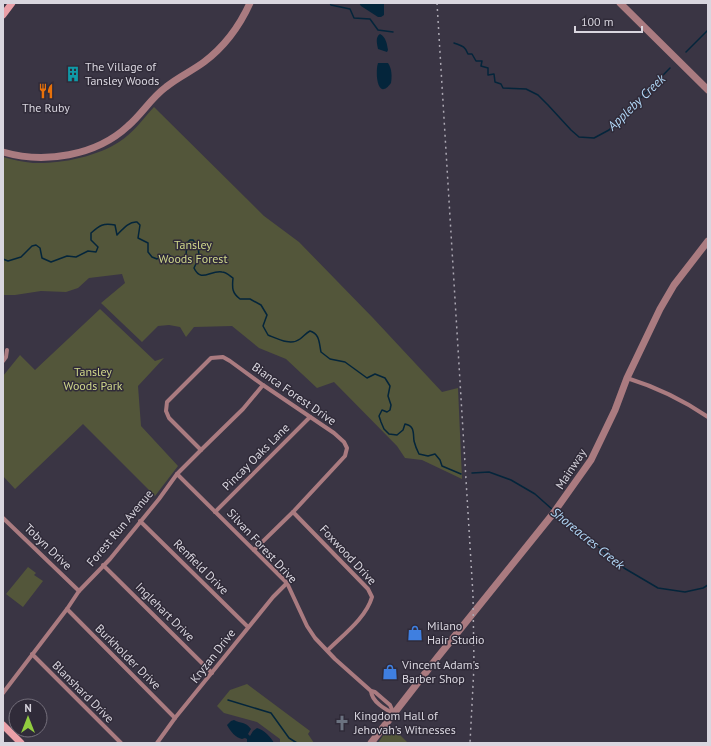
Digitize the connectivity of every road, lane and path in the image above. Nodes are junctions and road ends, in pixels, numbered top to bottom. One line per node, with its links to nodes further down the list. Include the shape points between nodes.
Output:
1 (12, 3): 4 (main road)
2 (250, 3): 6 (street, via 236,28 214,53 163,89 128,126 110,140 83,151 53,157 26,157)
3 (620, 3): 5 (street)
4 (3, 15)
5 (708, 90)
6 (3, 152)
7 (708, 241): 10 (street, Mainway, via 674,285)
8 (7, 350): 9 (street)
9 (3, 361)
10 (627, 378): 13 (street, via 660,390); 30 (street, Mainway, via 591,460 552,515)
11 (263, 385): 12 (street, Bianca Forest Drive); 14 (street, Forest Run Avenue, via 243,409); 14 (street, Bianca Forest Drive, via 223,357 211,358 166,402 169,418)
12 (310, 417): 16 (street, Pincay Oaks Lane); 17 (street, Bianca Forest Drive, via 334,433 347,448 345,456)
13 (708, 417)
14 (200, 450): 15 (street, Forest Run Avenue)
15 (178, 474): 16 (street, Silvan Forest Drive); 19 (street, Forest Run Avenue)
16 (215, 512): 20 (street, Silvan Forest Drive)
17 (293, 512): 20 (street, Bianca Forest Drive); 26 (street, Foxwood Drive, via 368,589 372,597 370,605 360,618)
18 (3, 518): 23 (street, Tobyn Drive)
19 (140, 521): 21 (street, Forest Run Avenue); 25 (street, Renfield Drive)
20 (254, 550): 22 (street, Silvan Forest Drive)
21 (103, 565): 23 (street, Forest Run Avenue); 28 (street, Inglehart Drive)
22 (287, 583): 25 (street, Kryzan Drive); 26 (street, Silvan Forest Drive, via 315,638)
23 (79, 591): 24 (street, Forest Run Avenue)
24 (67, 609): 27 (street, Forest Run Avenue); 31 (street, Burkholder Drive)
25 (248, 627): 28 (street, Kryzan Drive)
26 (328, 650): 30 (street, Silvan Forest Drive, via 371,692 375,692 390,705)
27 (32, 654): 29 (street, Forest Run Avenue); 34 (street, Blanshard Drive)
28 (212, 673): 31 (street, Kryzan Drive)
29 (3, 693)
30 (394, 714): 36 (street, Mainway)
31 (175, 718): 35 (street, Kryzan Drive)
32 (3, 725): 33 (main road)
33 (21, 743)
34 (121, 743)
35 (157, 743)
36 (371, 743)

